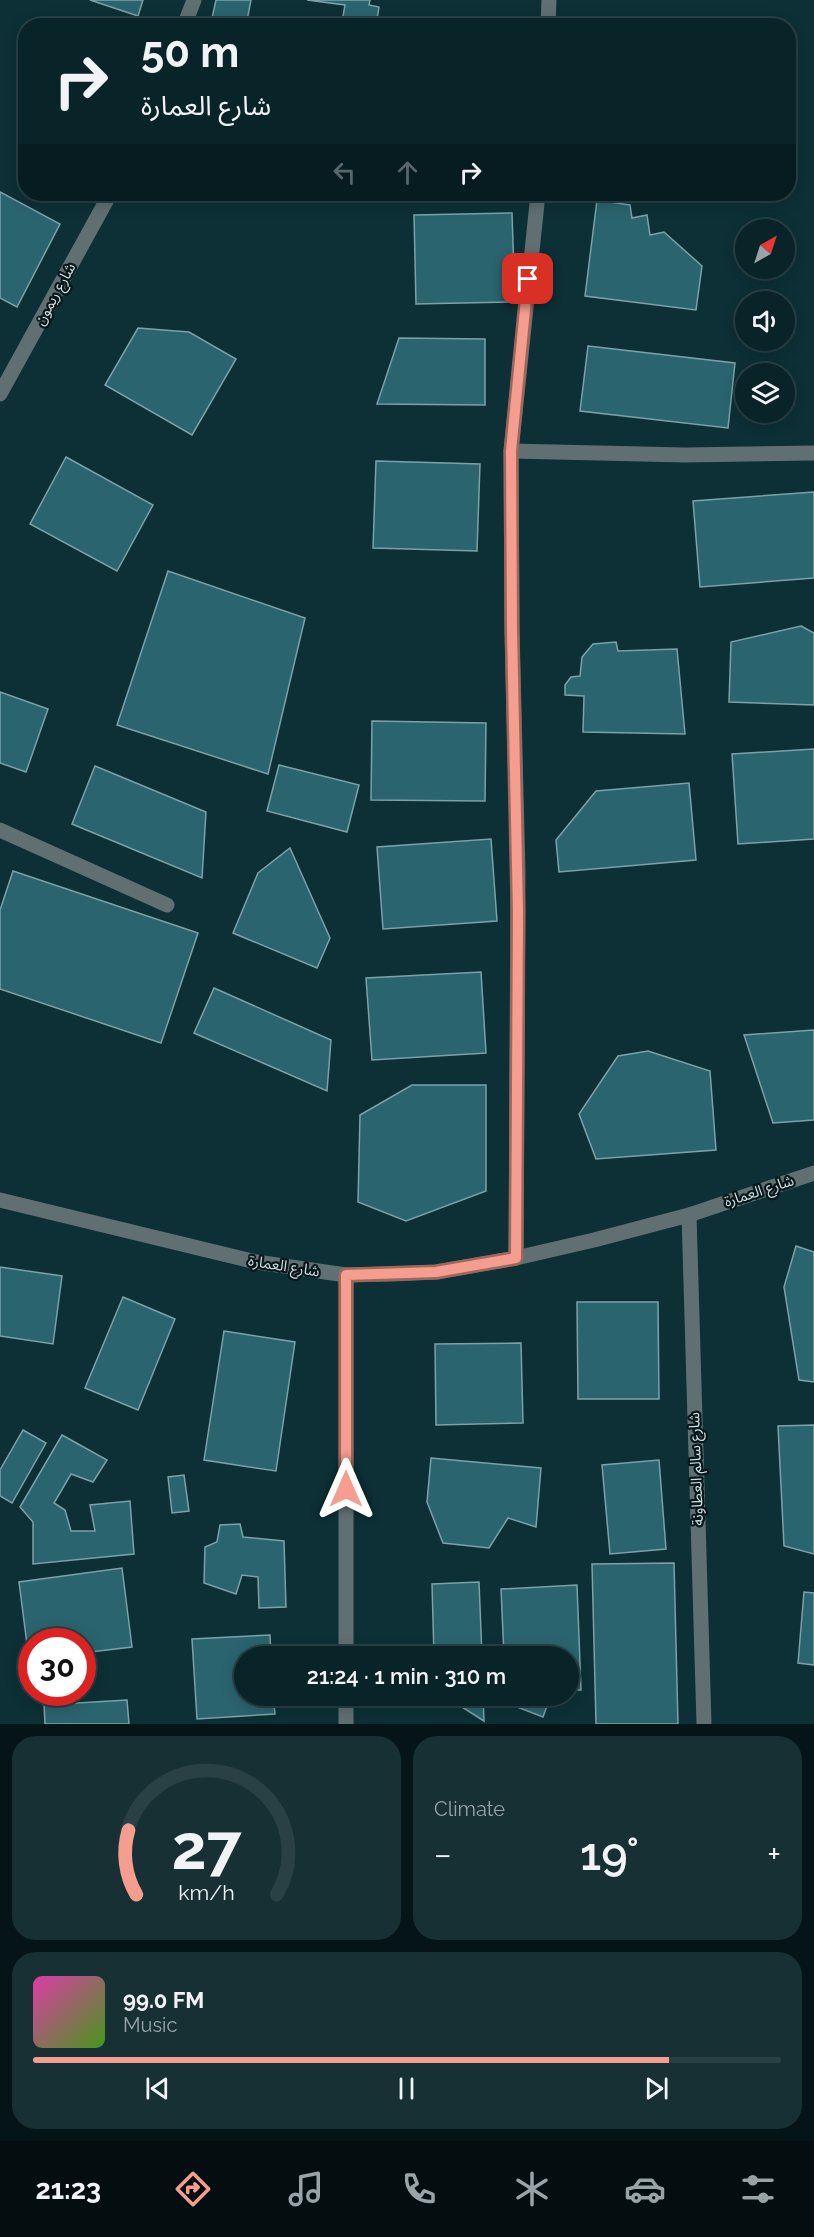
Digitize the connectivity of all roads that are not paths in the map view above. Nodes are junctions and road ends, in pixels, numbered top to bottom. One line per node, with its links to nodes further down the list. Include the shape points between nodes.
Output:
1 (194, 0): 3 (street)
2 (549, 0): 4 (street)
3 (187, 18)
4 (548, 18)
5 (106, 201): 7 (street, شارع ريمون)
6 (537, 201): 9 (street)
7 (4, 375): 8 (street, شارع ريمون)
8 (0, 394)
9 (511, 451): 10 (street); 16 (street, via 519,960)
10 (814, 453)
11 (0, 830): 12 (street)
12 (167, 905)
13 (814, 1173): 15 (street, شارع العمارة)
14 (0, 1200): 17 (street, شارع العمارة, via 256,1262)
15 (689, 1215): 16 (street, شارع العمارة); 21 (street, شارع سالم العطاونة)
16 (516, 1258): 17 (street, شارع العمارة, via 436,1272)
17 (346, 1275): 18 (street)
18 (346, 1646)
19 (346, 1706): 20 (street)
20 (346, 1724)
21 (704, 1724)

